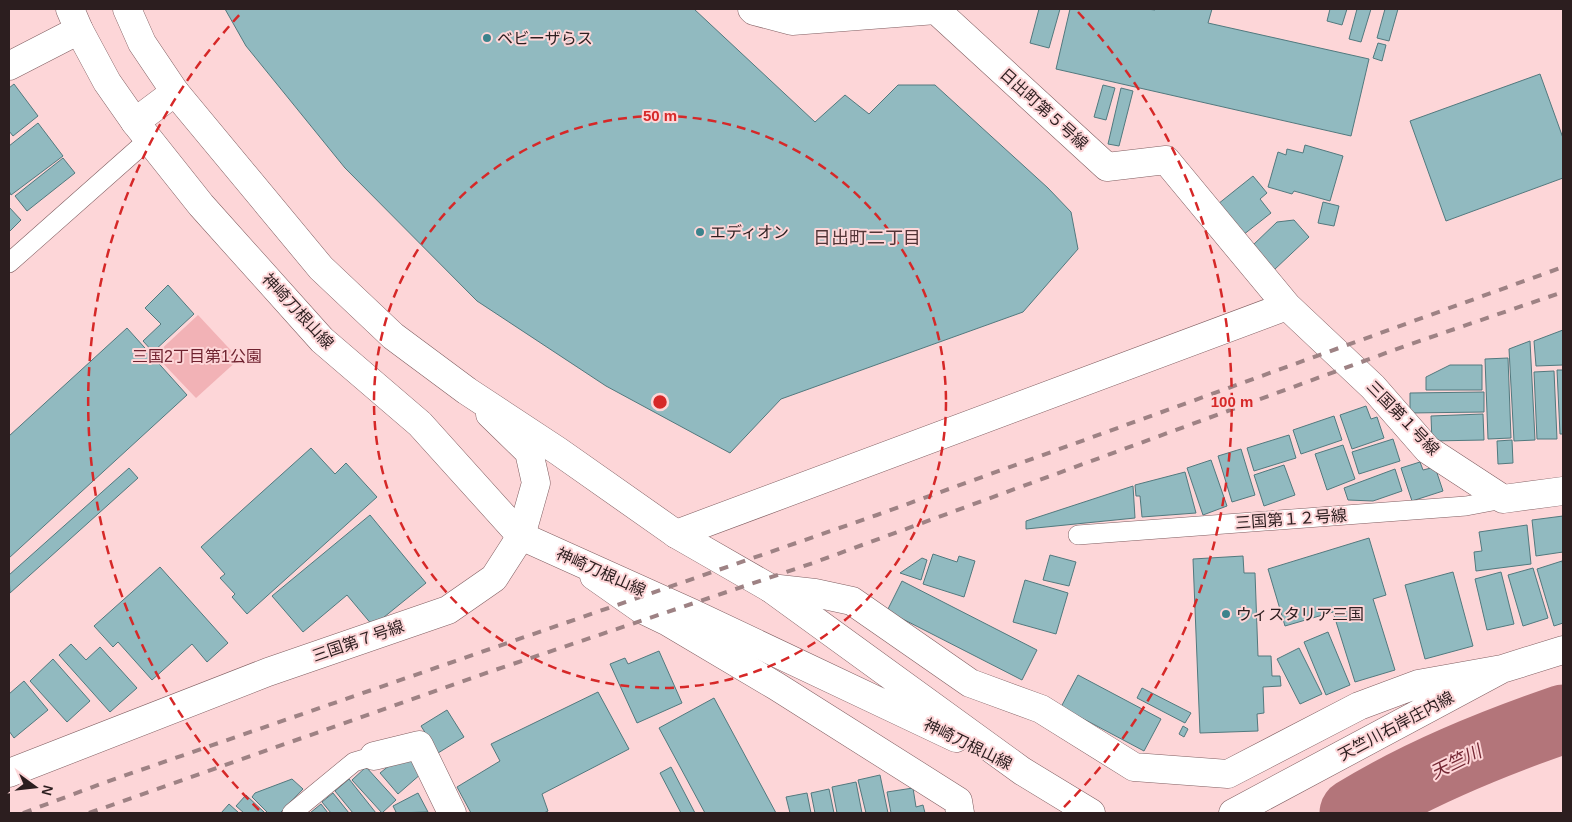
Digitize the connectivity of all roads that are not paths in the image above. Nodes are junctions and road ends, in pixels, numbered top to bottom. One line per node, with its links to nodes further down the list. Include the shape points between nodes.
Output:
1 (127, 9): 5 (street, 神崎刀根山線, via 142,43)
2 (752, 9): 8 (street, 日出町第５号線, via 792,21 936,10 1107,167 1166,160)
3 (74, 19): 4 (street); 6 (street, 神崎刀根山線, via 107,82)
4 (9, 66)
5 (175, 92): 6 (street); 9 (street, 神崎刀根山線, via 321,268 393,336)
6 (142, 130): 7 (lane); 14 (street, 神崎刀根山線, via 201,205 322,340 420,424)
7 (9, 263)
8 (1287, 306): 11 (street, 三国第１号線, via 1374,387 1428,450); 12 (street)
9 (467, 392): 12 (street, 神崎刀根山線); 14 (street, 三国第７号線, via 529,452 536,483)
10 (1563, 491): 11 (street)
11 (1503, 499): 13 (lane, 三国第１２号線, via 1466,506)
12 (676, 534): 16 (street, 神崎刀根山線)
13 (1078, 535)
14 (522, 536): 15 (street, 神崎刀根山線); 21 (street, 三国第７号線, via 494,578 448,610 268,672)
15 (565, 556): 20 (street, 神崎刀根山線, via 870,696); 24 (street, via 641,609 776,686 958,801)
16 (770, 588): 18 (street, via 852,601 970,683 1041,709 1134,767 1228,774 1359,706 1418,684); 20 (street, 神崎刀根山線)
17 (1563, 650): 18 (street, 天竺川右岸庄内線)
18 (1502, 669): 26 (street, 天竺川右岸庄内線)
19 (374, 756): 22 (lane, via 354,762 314,788); 23 (street, via 419,745)
20 (1022, 771): 25 (street)
21 (9, 773)
22 (292, 813)
23 (452, 813)
24 (960, 813)
25 (1091, 813)
26 (1233, 813)

